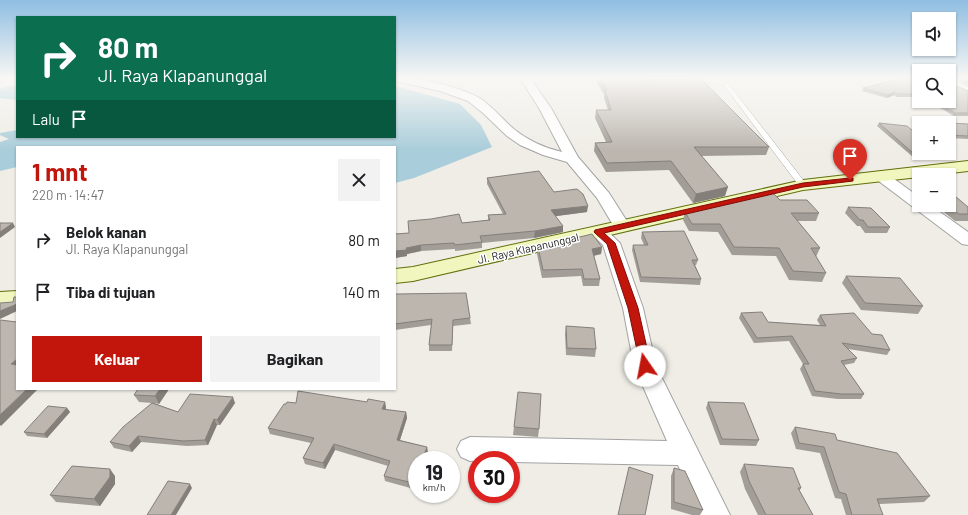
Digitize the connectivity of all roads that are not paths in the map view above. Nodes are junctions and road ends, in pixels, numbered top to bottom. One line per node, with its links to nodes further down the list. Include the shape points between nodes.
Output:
1 (476, 102): 4 (street, via 528,144 550,154)
2 (541, 102): 4 (street)
3 (740, 102): 7 (lane)
4 (572, 159): 10 (street, via 604,196)
5 (968, 166): 6 (street, Jl. Raya Klapanunggal)
6 (881, 176): 7 (street, Jl. Raya Klapanunggal); 8 (street)
7 (803, 185): 10 (street, Jl. Raya Klapanunggal)
8 (912, 198)
9 (931, 212): 12 (street)
10 (622, 226): 11 (street, Jl. Raya Klapanunggal)
11 (598, 232): 13 (street, Jl. Raya Klapanunggal); 17 (street, via 611,243 633,308 645,366)
12 (968, 240)
13 (396, 276)
14 (0, 300): 15 (street)
15 (16, 300)
16 (470, 450): 17 (street)
17 (686, 453): 18 (street)
18 (715, 515)

